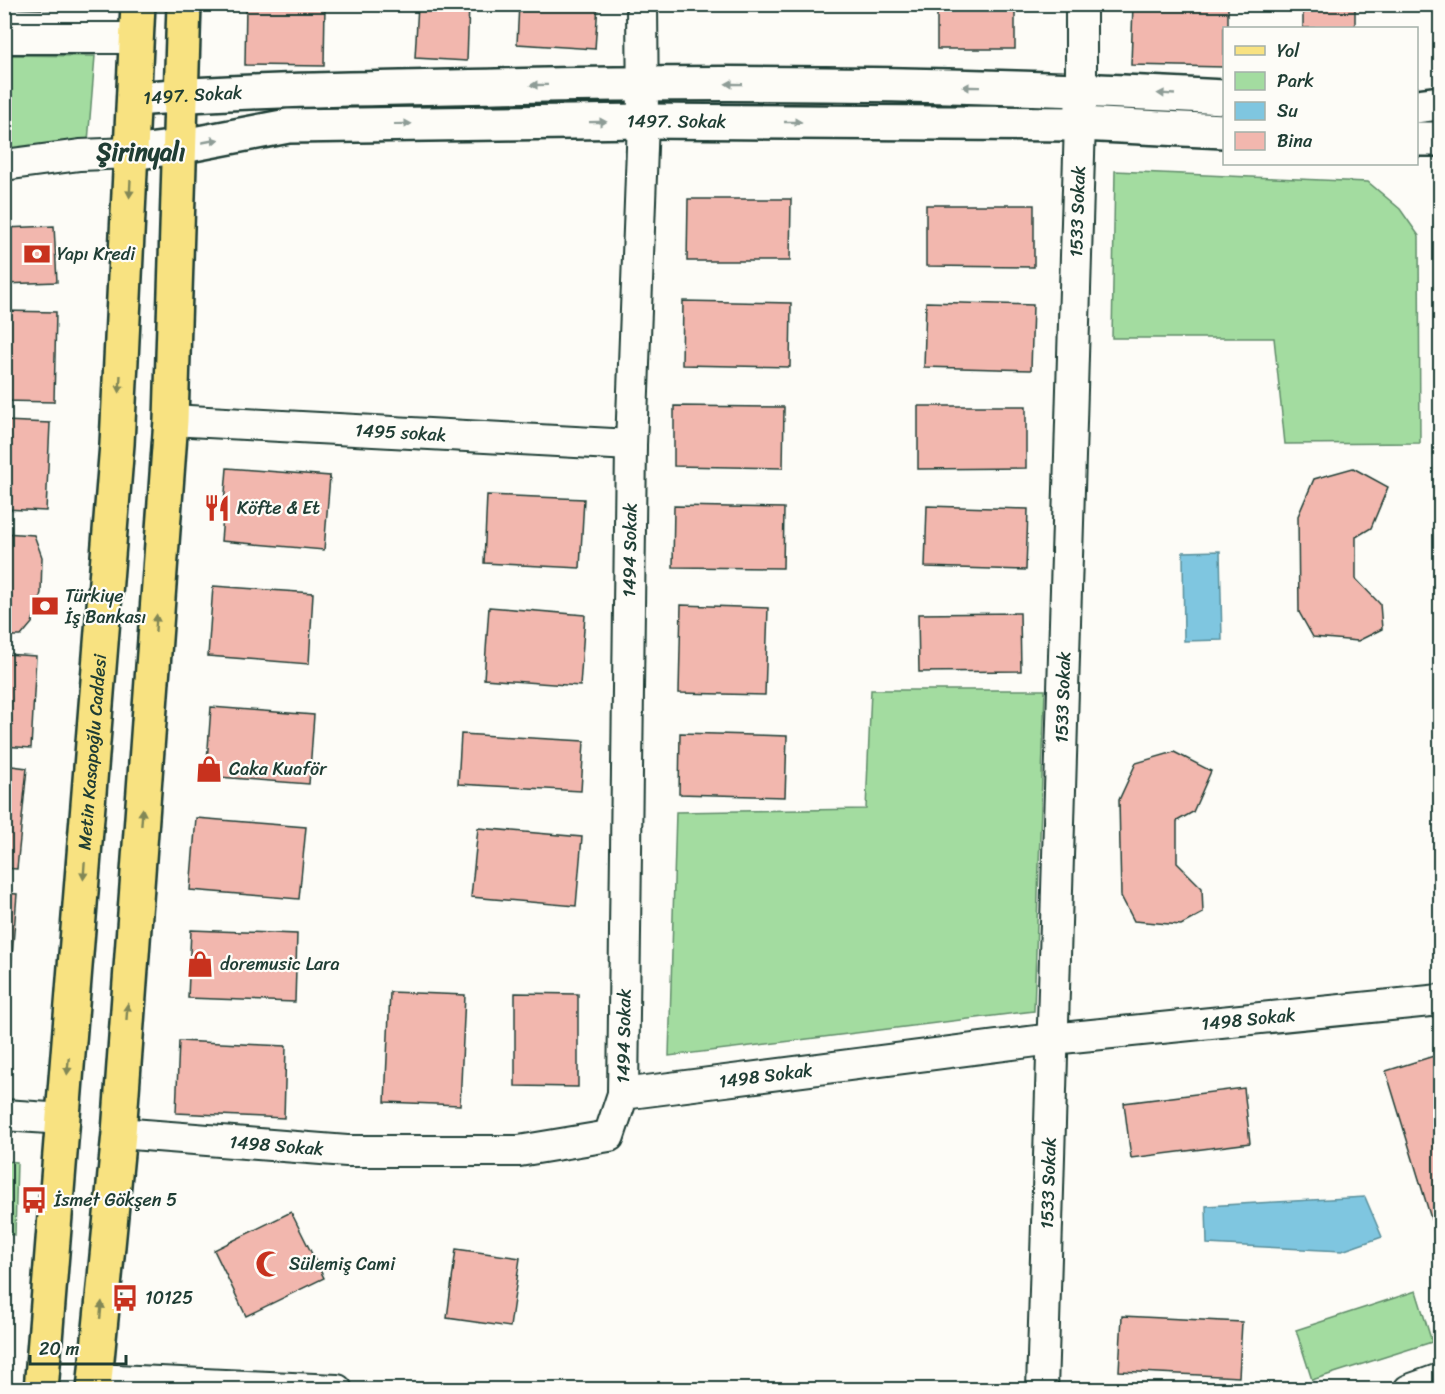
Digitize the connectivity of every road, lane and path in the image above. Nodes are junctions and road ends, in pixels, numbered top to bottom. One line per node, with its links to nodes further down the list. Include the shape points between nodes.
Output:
1 (138, 4): 6 (main road, Metin Kasapoğlu Caddesi)
2 (184, 4): 9 (main road)
3 (642, 4): 7 (street, 1494 Sokak)
4 (1081, 4): 8 (street, 1533 Sokak)
5 (4, 38): 6 (street)
6 (136, 38): 11 (main road, Metin Kasapoğlu Caddesi)
7 (643, 83): 8 (street, 1497. Sokak, one-way to 7); 9 (street, 1497. Sokak, one-way to 9); 14 (street, 1494 Sokak)
8 (1081, 89): 10 (street, 1497. Sokak, one-way to 8); 15 (street, 1533 Sokak)
9 (180, 95): 11 (street, 1497. Sokak); 19 (main road)
10 (1223, 97)
11 (135, 99): 20 (main road, Metin Kasapoğlu Caddesi)
12 (1440, 103): 13 (street)
13 (1418, 106)
14 (643, 121): 15 (street, 1497. Sokak, one-way to 15); 19 (street, 1497. Sokak, one-way to 14, via 288,126); 23 (street, 1494 Sokak)
15 (1080, 124): 16 (street, 1497. Sokak); 25 (street, 1533 Sokak)
16 (1223, 131)
17 (1418, 139): 18 (street)
18 (1440, 139)
19 (178, 147): 20 (street, 1497. Sokak); 22 (main road)
20 (132, 153): 21 (street); 28 (main road, Metin Kasapoğlu Caddesi, one-way to 28, via 117,444)
21 (4, 165)
22 (171, 420): 23 (street, 1495 sokak); 29 (main road, one-way to 22)
23 (631, 445): 26 (street, 1494 Sokak)
24 (1440, 1000): 25 (street, 1498 Sokak)
25 (1052, 1039): 26 (street, 1498 Sokak); 34 (street, 1533 Sokak)
26 (623, 1094): 29 (street, 1498 Sokak, via 609,1137 519,1151 347,1151)
27 (4, 1115): 28 (street)
28 (64, 1119): 32 (main road, Metin Kasapoğlu Caddesi)
29 (118, 1133): 31 (main road, one-way to 29)
30 (1440, 1379): 35 (street)
31 (94, 1384): 33 (street)
32 (41, 1389)
33 (337, 1389)
34 (1042, 1389)
35 (1409, 1389)

